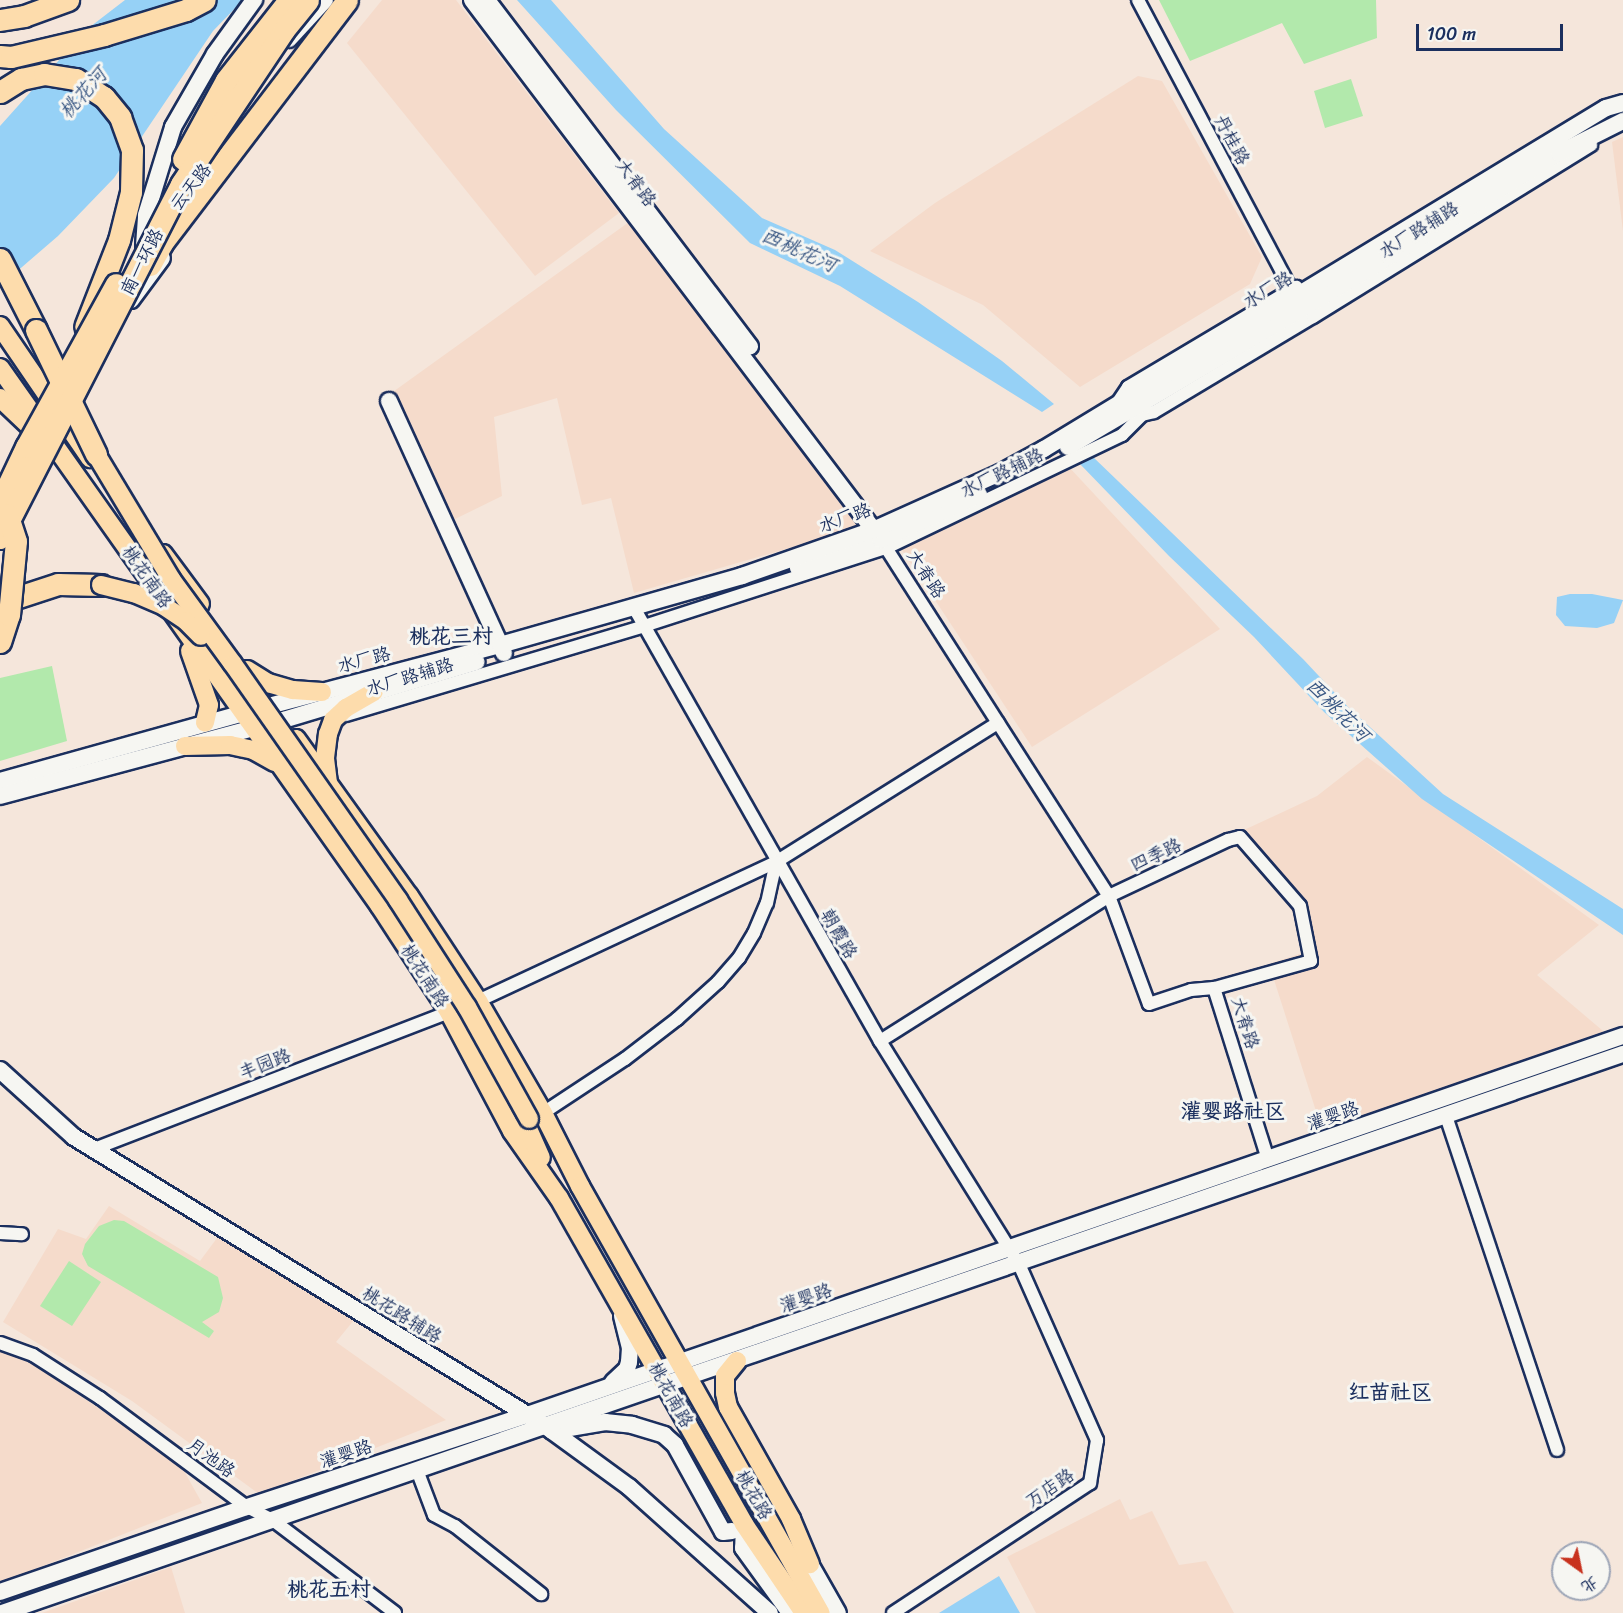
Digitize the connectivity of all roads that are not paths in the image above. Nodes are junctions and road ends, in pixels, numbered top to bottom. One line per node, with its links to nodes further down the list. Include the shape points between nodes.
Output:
1 (68, 0): 12 (highway, via 35,13)
2 (205, 0): 13 (highway, via 186,10 104,35 11,57)
3 (254, 0): 20 (main road, via 215,54 173,127 146,215)
4 (289, 0): 25 (highway, 南一环路, bridge, via 226,80)
5 (308, 0): 40 (highway, 南一环路, bridge, via 181,184)
6 (325, 0): 20 (main road, 云天路, via 256,81 221,139)
7 (347, 0): 22 (highway, via 162,243)
8 (358, 0): 22 (main road, 云天路)
9 (472, 0): 39 (main road, 大脊路)
10 (487, 0): 39 (main road, 大脊路)
11 (1138, 0): 23 (street, 丹桂路)
12 (0, 20)
13 (0, 56)
14 (0, 92): 25 (highway, bridge, via 21,79 44,74 76,79 104,97 120,117 132,150 131,192 119,240)
15 (1623, 96): 19 (street, 水厂路辅路)
16 (1623, 103): 19 (main road, 水厂路, via 1606,108)
17 (1623, 121): 39 (main road, 水厂路, via 1559,153 1026,471)
18 (1623, 130): 39 (street, 水厂路辅路, via 1600,139 1312,317 1154,412 1142,415 1122,435)
19 (1419, 221): 23 (main road, 水厂路)
20 (144, 246): 28 (main road, 云天路)
21 (0, 259): 34 (highway, bridge)
22 (135, 292): 30 (main road, 云天路, via 114,335)
23 (1293, 293): 39 (main road, 水厂路, via 1116,405)
24 (0, 326): 28 (main road, 桃花南路)
25 (75, 358): 33 (highway, 南一环路, bridge)
26 (0, 368): 31 (main road, 桃花南路)
27 (0, 398): 35 (main road)
28 (50, 400): 30 (main road, 桃花南路); 31 (main road, 云天路)
29 (389, 401): 46 (main road)
30 (61, 416): 32 (main road, 云天路); 47 (main road, 桃花南路)
31 (37, 420): 32 (main road, 桃花南路)
32 (48, 436): 35 (main road, 桃花南路)
33 (26, 447): 36 (main road, bridge); 38 (highway, 南一环路, bridge)
34 (96, 454): 72 (main road, bridge, via 171,579 286,739 448,978)
35 (60, 455): 44 (main road, 桃花南路)
36 (0, 479)
37 (0, 494): 45 (highway, bridge, via 16,541 9,615)
38 (0, 502)
39 (883, 536): 43 (main road, 水厂路, via 747,586); 46 (street, 水厂路辅路, via 834,538); 55 (street, 大脊路)
40 (0, 538)
41 (101, 585): 42 (highway, via 58,584); 72 (main road, bridge, via 164,606 186,621 229,665)
42 (0, 603)
43 (638, 616): 46 (main road, 水厂路); 52 (street, 水厂路辅路); 62 (street, 朝霞路)
44 (178, 621): 51 (main road, 桃花南路); 54 (main road, via 206,689 209,705)
45 (0, 642)
46 (501, 646): 48 (main road, 水厂路); 49 (main road, 水厂路)
47 (247, 670): 48 (main road, via 268,683); 50 (main road, 桃花南路)
48 (322, 692): 50 (main road, 水厂路)
49 (374, 692): 52 (main road); 53 (main road, 水厂路)
50 (272, 705): 51 (main road, 水厂路); 53 (main road, 桃花南路)
51 (243, 712): 54 (main road, 水厂路); 56 (main road, 桃花南路)
52 (336, 718): 60 (main road, via 328,734 325,758)
53 (282, 720): 56 (main road, 水厂路); 60 (main road, 桃花南路)
54 (205, 723): 59 (main road, 水厂路)
55 (998, 723): 62 (street); 63 (street, 大脊路)
56 (254, 728): 57 (main road, 水厂路); 58 (main road, 桃花南路)
57 (185, 746): 58 (main road, via 230,745 253,750); 61 (main road, 水厂路)
58 (280, 765): 66 (main road, 桃花南路)
59 (0, 781)
60 (328, 784): 65 (main road, 桃花南路)
61 (0, 796)
62 (776, 862): 65 (street); 68 (street, 朝霞路); 72 (street, via 767,903 754,933 718,982 677,1020 625,1059)
63 (1109, 896): 64 (street, 大脊路, via 1149,1004 1191,990); 64 (street, 四季路, via 1240,837 1299,906 1311,961); 68 (street, 四季路)
64 (1214, 988): 74 (street, 大脊路)
65 (478, 1001): 72 (main road, 桃花南路)
66 (449, 1012): 73 (street, 丰园路); 75 (main road, 桃花南路, via 512,1131)
67 (1623, 1036): 74 (main road, 灌婴路)
68 (880, 1041): 78 (street, 朝霞路)
69 (1623, 1054): 71 (main road, 灌婴路)
70 (0, 1070): 73 (main road, 桃花路辅路, via 74,1137)
71 (1446, 1116): 79 (main road, 灌婴路); 88 (street)
72 (533, 1118): 75 (main road); 83 (main road, 桃花南路, via 580,1186)
73 (94, 1149): 86 (main road, 桃花路辅路)
74 (1268, 1159): 78 (main road, 灌婴路)
75 (559, 1198): 80 (main road, 桃花南路)
76 (0, 1233): 77 (street)
77 (22, 1234)
78 (1010, 1248): 79 (street, 朝霞路); 83 (main road, 灌婴路)
79 (1019, 1264): 82 (main road, 灌婴路); 106 (street, 万店路, via 1097,1440 1090,1483)
80 (618, 1301): 84 (main road, 桃花南路); 85 (main road, via 628,1334 630,1362)
81 (0, 1343): 90 (street, 月池路, via 33,1355 100,1398)
82 (737, 1361): 83 (main road, 灌婴路); 94 (main road, via 725,1376 728,1407 791,1519)
83 (683, 1370): 84 (main road, 灌婴路); 93 (main road, 桃花路)
84 (660, 1378): 85 (main road, 灌婴路); 87 (main road, 灌婴路); 92 (main road, 桃花南路)
85 (609, 1387): 86 (main road, 灌婴路)
86 (527, 1415): 87 (main road, 桃花路辅路); 90 (main road, 灌婴路)
87 (548, 1428): 89 (main road, 灌婴路); 92 (main road, via 605,1422 664,1435 675,1445 723,1532); 98 (main road, 桃花路辅路, via 629,1487)
88 (1557, 1450)
89 (417, 1470): 91 (main road, 灌婴路); 97 (street, via 434,1515 454,1526)
90 (247, 1507): 91 (street, 月池路); 96 (main road, 灌婴路)
91 (274, 1521): 99 (main road, 灌婴路); 100 (street, 月池路)
92 (738, 1527): 95 (main road, via 743,1548); 103 (main road, 桃花南路)
93 (780, 1542): 94 (main road); 104 (main road, 桃花路)
94 (810, 1564): 105 (main road)
95 (770, 1585): 98 (street); 102 (main road)
96 (0, 1592)
97 (541, 1594)
98 (752, 1597): 101 (main road, 桃花路辅路)
99 (2, 1613)
100 (395, 1613)
101 (770, 1613)
102 (790, 1613)
103 (804, 1613)
104 (820, 1613)
105 (838, 1613)
106 (893, 1613)

